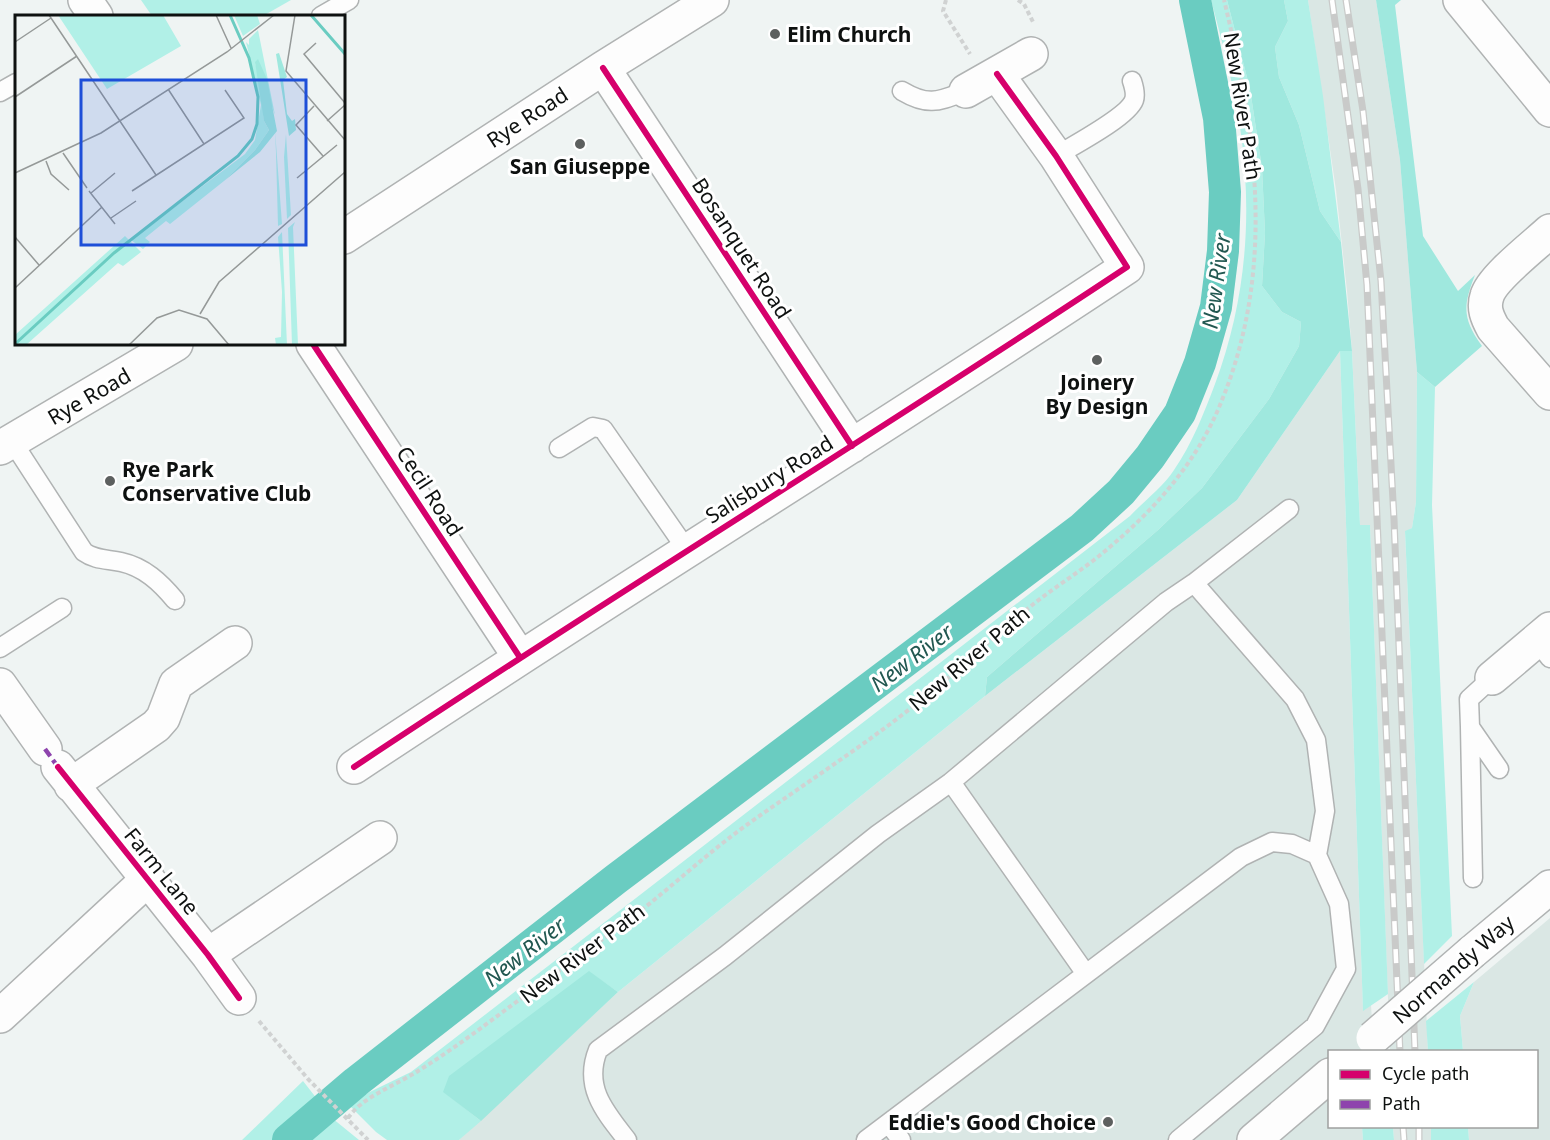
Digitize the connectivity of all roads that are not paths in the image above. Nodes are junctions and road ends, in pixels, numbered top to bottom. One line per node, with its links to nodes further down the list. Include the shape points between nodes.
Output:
1 (85, 0): 5 (street)
2 (349, 0): 6 (lane)
3 (712, 0): 8 (street, Rye Road)
4 (1460, 0): 14 (street)
5 (95, 15)
6 (323, 15)
7 (1031, 54): 10 (street)
8 (603, 68): 17 (street, Rye Road); 22 (street, Bosanquet Road)
9 (1132, 81): 15 (lane, via 1134,99 1129,108)
10 (983, 82): 12 (lane, via 936,102 917,100); 15 (street, Salisbury Road)
11 (15, 84): 13 (lane)
12 (902, 91)
13 (0, 92)
14 (1550, 110)
15 (1056, 156): 22 (street, Salisbury Road, via 1126,267)
16 (1550, 231): 20 (street, via 1495,282 1485,305 1493,328)
17 (345, 236)
18 (174, 345): 21 (street, Rye Road)
19 (314, 345): 32 (street, Cecil Road)
20 (1550, 393)
21 (6, 445): 27 (lane, via 84,552 135,566)
22 (852, 446): 25 (street, Salisbury Road)
23 (559, 448): 25 (lane, via 593,427 603,429)
24 (1289, 509): 26 (lane)
25 (687, 550): 32 (street, Salisbury Road)
26 (1194, 584): 39 (lane, via 1166,602); 41 (lane, via 1295,699 1316,740 1325,811)
27 (175, 600)
28 (62, 608): 31 (lane)
29 (1545, 642): 33 (street)
30 (235, 643): 37 (street, via 176,684 164,718 156,726)
31 (0, 648)
32 (519, 656): 36 (street, Salisbury Road)
33 (1492, 678): 35 (lane, via 1468,699)
34 (0, 686): 37 (street, Farm Lane)
35 (1470, 727): 38 (lane); 42 (lane)
36 (354, 766)
37 (58, 767): 43 (street, Farm Lane)
38 (1499, 769)
39 (951, 782): 46 (lane); 52 (lane, via 598,1050 592,1065 593,1085 607,1114)
40 (380, 838): 45 (street)
41 (1317, 855): 46 (lane, via 1292,844 1272,842 1241,857); 55 (lane, via 1339,904 1347,969 1315,1026)
42 (1473, 878)
43 (148, 879): 45 (street, Farm Lane); 48 (street)
44 (1550, 886): 49 (street, Normandy Way, bridge)
45 (208, 955): 47 (street, Farm Lane)
46 (1086, 974): 51 (lane)
47 (239, 998)
48 (0, 1016)
49 (1365, 1045)
50 (1328, 1076): 56 (street)
51 (889, 1124): 53 (lane); 54 (lane)
52 (627, 1140)
53 (866, 1140)
54 (901, 1140)
55 (1178, 1140)
56 (1254, 1140)

